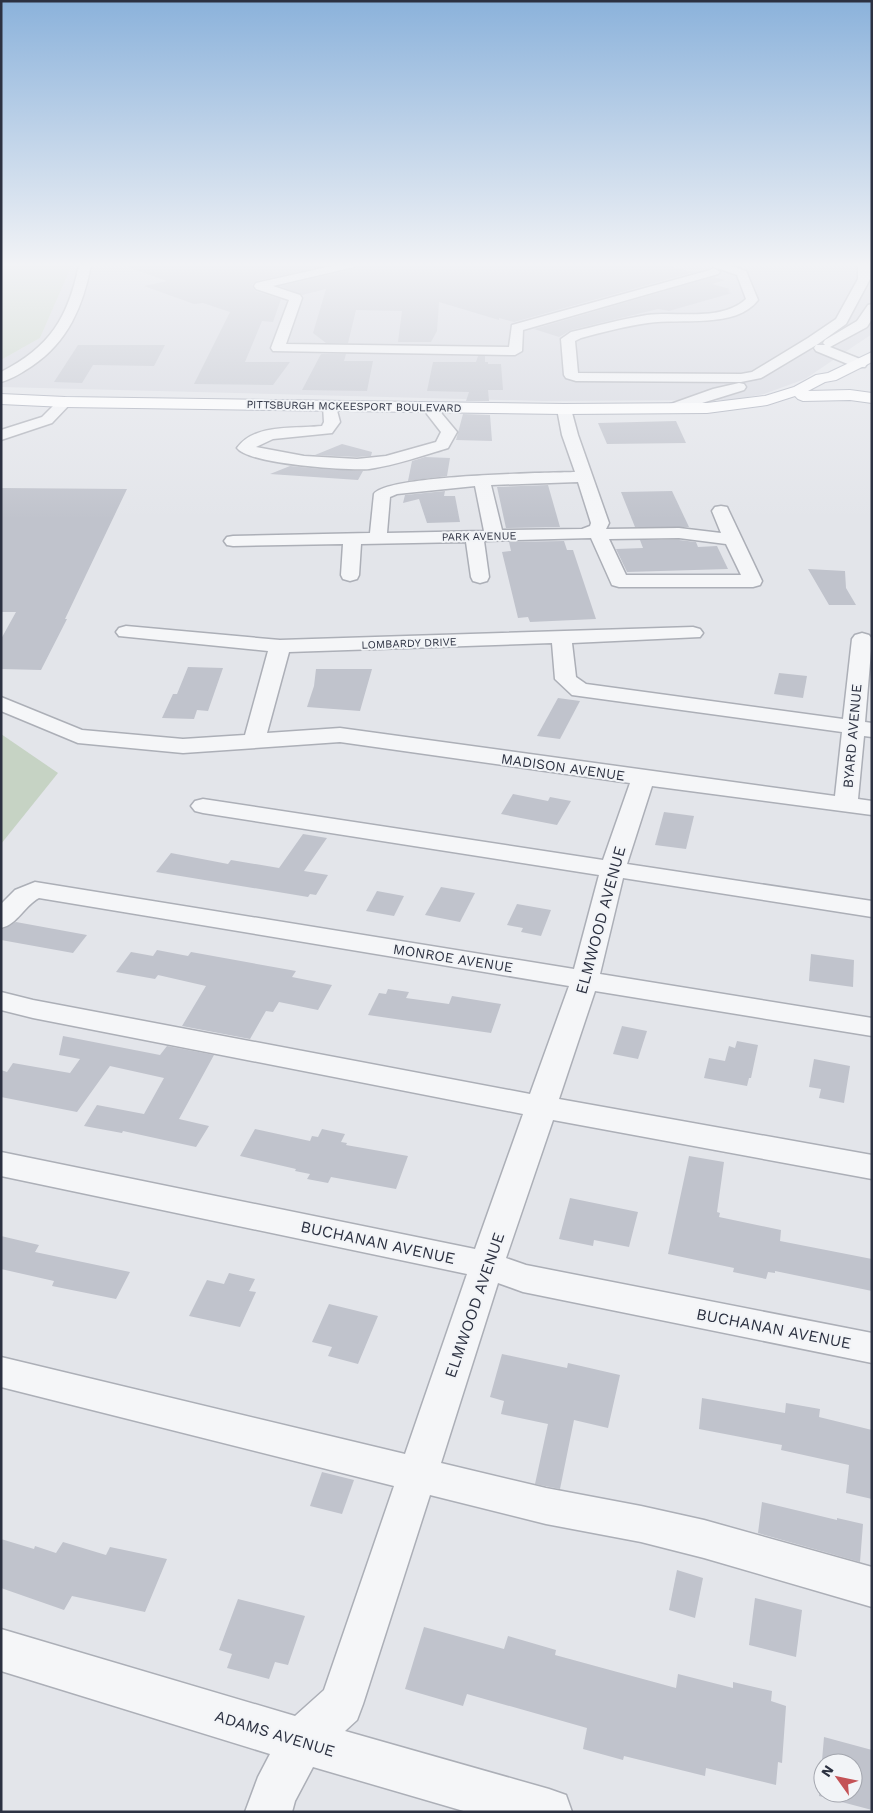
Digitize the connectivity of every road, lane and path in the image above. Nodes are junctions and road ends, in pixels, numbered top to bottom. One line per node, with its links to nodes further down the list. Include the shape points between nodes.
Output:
1 (45, 350): 10 (street, via 20,369)
2 (373, 350): 3 (street)
3 (515, 350)
4 (569, 350): 11 (street, via 570,375 576,377)
5 (799, 350): 11 (street, via 756,376)
6 (818, 350): 19 (street, via 763,380)
7 (827, 350): 8 (street)
8 (866, 360): 9 (main road, PITTSBURGH MCKEESPORT BOULEVARD); 12 (main road, via 862,374)
9 (831, 377): 13 (main road, PITTSBURGH MCKEESPORT BOULEVARD, via 830,381); 20 (main road, PITTSBURGH MCKEESPORT BOULEVARD, via 767,400)
10 (1, 378)
11 (719, 378): 16 (street, via 669,394)
12 (870, 386): 13 (main road, via 842,395)
13 (803, 396): 20 (main road, PITTSBURGH MCKEESPORT BOULEVARD, via 751,408)
14 (1, 399): 15 (main road, PITTSBURGH MCKEESPORT BOULEVARD)
15 (66, 402): 17 (main road, PITTSBURGH MCKEESPORT BOULEVARD); 21 (street, via 47,420)
16 (565, 402): 18 (main road, PITTSBURGH MCKEESPORT BOULEVARD); 19 (main road, PITTSBURGH MCKEESPORT BOULEVARD); 22 (street, via 570,435)
17 (330, 406): 18 (main road, PITTSBURGH MCKEESPORT BOULEVARD); 18 (street, via 332,422 327,430 261,437 245,448 249,452 272,457 366,464 442,445 449,432 433,415)
18 (432, 407)
19 (673, 408): 20 (main road, PITTSBURGH MCKEESPORT BOULEVARD)
20 (707, 408)
21 (1, 435)
22 (583, 477): 23 (street); 25 (street, via 600,523)
23 (482, 481): 27 (street); 28 (street, via 394,489 382,494)
24 (721, 511): 30 (street)
25 (597, 531): 27 (street, PARK AVENUE); 30 (street, PARK AVENUE, via 679,533); 30 (street, via 619,581 753,581)
26 (474, 536): 27 (street, PARK AVENUE); 28 (street, PARK AVENUE); 33 (street)
27 (494, 536)
28 (378, 538): 29 (street, PARK AVENUE)
29 (352, 539): 31 (street, PARK AVENUE); 32 (street)
30 (733, 540)
31 (234, 541)
32 (350, 576)
33 (480, 577)
34 (126, 632): 38 (street, LOMBARDY DRIVE)
35 (694, 633): 36 (street, LOMBARDY DRIVE)
36 (562, 639): 38 (street, LOMBARDY DRIVE); 40 (street, via 566,679 580,690)
37 (862, 639): 40 (street, BYARD AVENUE)
38 (280, 646): 41 (street)
39 (1, 703): 41 (street, MADISON AVENUE, via 78,736 182,746)
40 (862, 728): 43 (street, BYARD AVENUE)
41 (254, 742): 42 (street, MADISON AVENUE, via 340,735)
42 (643, 778): 43 (street, MADISON AVENUE); 46 (street, ELMWOOD AVENUE)
43 (846, 804): 45 (street, MADISON AVENUE)
44 (204, 806): 46 (street)
45 (872, 808)
46 (613, 869): 47 (street); 49 (street, ELMWOOD AVENUE)
47 (872, 909)
48 (1, 920): 49 (street, MONROE AVENUE, via 24,896 35,890)
49 (585, 980): 51 (street, MONROE AVENUE); 52 (street, ELMWOOD AVENUE)
50 (1, 1001): 52 (street)
51 (872, 1027)
52 (542, 1107): 54 (street); 55 (street, ELMWOOD AVENUE)
53 (1, 1164): 55 (street, BUCHANAN AVENUE)
54 (872, 1167)
55 (487, 1265): 56 (street, BUCHANAN AVENUE, via 523,1278); 58 (street, ELMWOOD AVENUE)
56 (872, 1348)
57 (1, 1372): 58 (street)
58 (418, 1475): 59 (street, via 704,1539); 61 (street, ELMWOOD AVENUE, via 341,1704)
59 (872, 1587)
60 (1, 1650): 61 (street, ADAMS AVENUE)
61 (302, 1741): 62 (street, ELMWOOD AVENUE, via 274,1793); 63 (street, ADAMS AVENUE)
62 (268, 1812)
63 (549, 1812)

